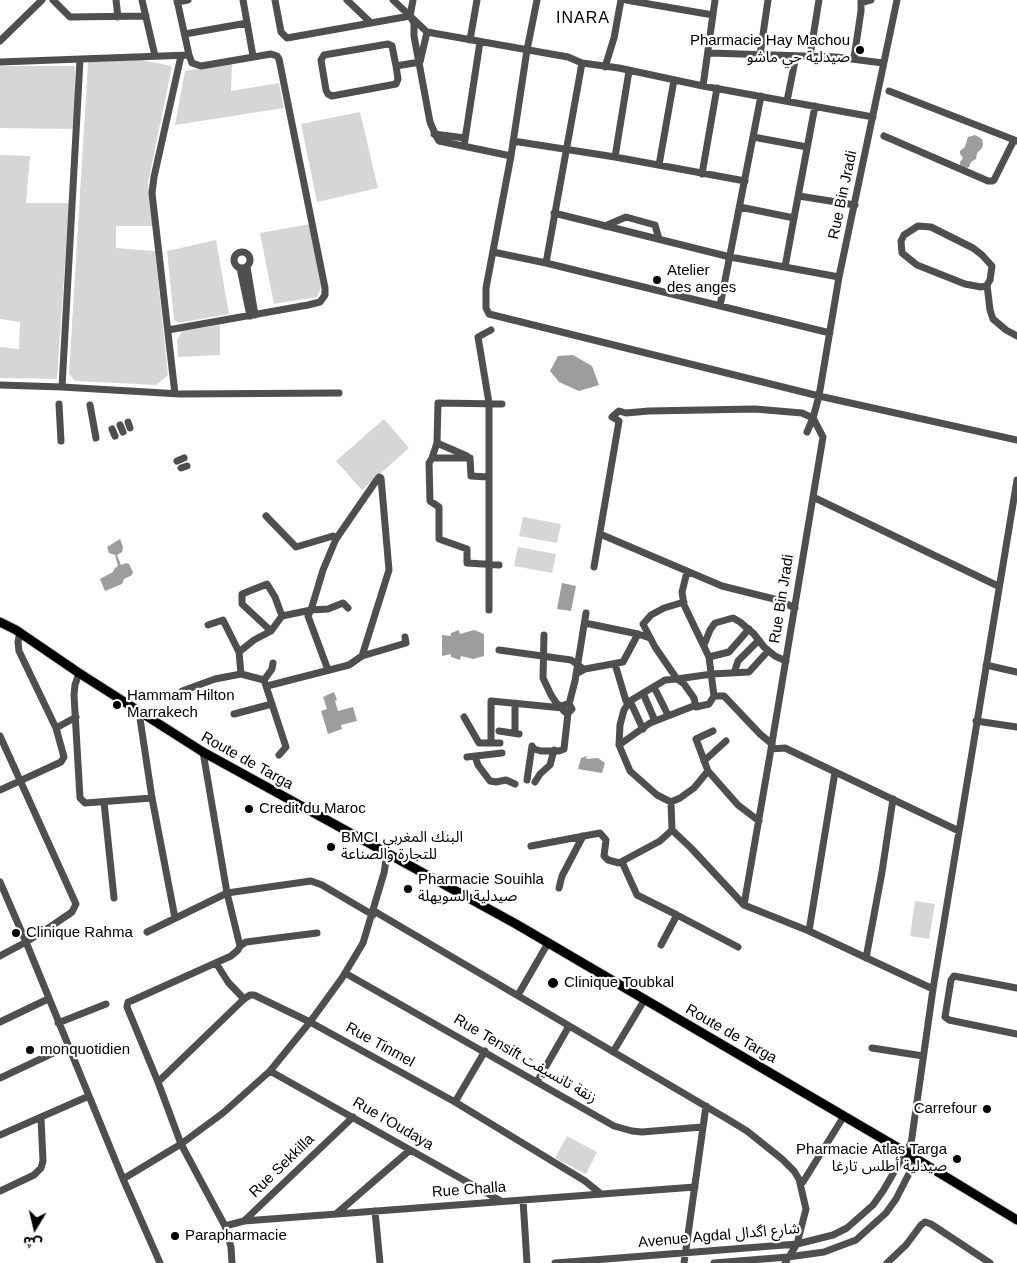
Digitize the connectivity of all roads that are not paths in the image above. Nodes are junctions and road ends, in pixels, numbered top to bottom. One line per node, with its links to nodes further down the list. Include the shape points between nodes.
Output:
1 (42, 0): 31 (street)
2 (53, 0): 25 (street, via 70,17)
3 (116, 0): 25 (street)
4 (142, 0): 23 (street)
5 (188, 0): 20 (street)
6 (243, 0): 27 (street)
7 (275, 0): 26 (street, via 281,32 287,38)
8 (347, 0): 26 (street)
9 (393, 0): 24 (street)
10 (413, 0): 24 (street)
11 (477, 0): 30 (street)
12 (537, 0): 33 (street)
13 (621, 0): 49 (street)
14 (626, 0): 22 (street)
15 (715, 0): 22 (street)
16 (768, 0): 36 (street)
17 (819, 0): 41 (street)
18 (871, 0): 21 (street)
19 (896, 0): 47 (street, Rue Bin Jradi)
20 (177, 1): 29 (street)
21 (861, 1): 42 (street)
22 (713, 15): 34 (street)
23 (146, 16): 25 (street); 37 (street)
24 (410, 16): 26 (street); 28 (street); 45 (street)
25 (118, 17)
26 (370, 22)
27 (247, 23): 29 (street); 39 (street)
28 (427, 32): 30 (street); 45 (street)
29 (185, 34): 35 (street)
30 (470, 40): 32 (street)
31 (0, 41)
32 (480, 42): 33 (street); 63 (street)
33 (527, 50): 46 (street, via 568,57); 62 (street)
34 (709, 52): 36 (street); 52 (street)
35 (189, 55): 38 (street); 39 (street, via 197,66)
36 (760, 55): 40 (street)
37 (155, 56): 38 (street); 43 (street)
38 (181, 56): 87 (street, via 152,187)
39 (253, 56): 86 (street, via 271,54 279,59 326,288 320,302)
40 (796, 56): 41 (street); 56 (street)
41 (810, 56): 42 (street)
42 (854, 58): 47 (street)
43 (80, 60): 44 (street); 92 (street)
44 (0, 62)
45 (420, 62): 48 (street); 63 (street, via 434,134)
46 (582, 63): 49 (street); 65 (street)
47 (883, 63): 58 (street, Rue Bin Jradi)
48 (396, 66): 48 (street, via 392,46 388,44 324,55 321,60 326,90 332,96 396,84)
49 (605, 67): 50 (street)
50 (629, 71): 51 (street); 67 (street)
51 (674, 80): 52 (street); 68 (street)
52 (704, 86): 53 (street)
53 (717, 88): 55 (street); 69 (street)
54 (890, 91): 61 (street)
55 (761, 96): 56 (street); 60 (street)
56 (788, 101): 57 (street)
57 (815, 106): 58 (street); 64 (street)
58 (873, 117): 72 (street, Rue Bin Jradi)
59 (884, 136): 61 (street, via 988,181 994,180)
60 (753, 137): 64 (street); 70 (street)
61 (1015, 140)
62 (513, 141): 65 (street); 66 (street)
63 (465, 142): 66 (street)
64 (807, 147): 71 (street)
65 (566, 148): 67 (street); 74 (street)
66 (511, 156): 78 (street)
67 (615, 156): 68 (street)
68 (659, 166): 69 (street)
69 (702, 174): 70 (street)
70 (745, 181): 73 (street)
71 (799, 196): 72 (street); 75 (street)
72 (855, 205): 83 (street, Rue Bin Jradi)
73 (740, 207): 75 (street); 79 (street)
74 (554, 213): 76 (street); 80 (street)
75 (794, 218): 81 (street)
76 (605, 226): 77 (street); 77 (street, via 626,217 656,225)
77 (659, 239): 79 (street)
78 (493, 252): 80 (street); 95 (street, via 485,301 486,308 494,316)
79 (730, 257): 81 (street); 85 (street)
80 (546, 263): 85 (street)
81 (785, 267): 83 (street)
82 (243, 268): 86 (street)
83 (839, 277): 89 (street, Rue Bin Jradi)
84 (987, 285): 84 (street, via 992,266 973,248 932,227 918,226 904,235 902,253 916,265 965,284); 90 (street, via 994,319)
85 (720, 306): 89 (street)
86 (252, 315): 87 (street)
87 (168, 330): 94 (street)
88 (492, 330): 96 (street, via 478,336)
89 (830, 333): 95 (street, Rue Bin Jradi)
90 (1017, 336)
91 (0, 385): 92 (street)
92 (62, 387): 94 (street)
93 (339, 393): 94 (street)
94 (175, 394)
95 (819, 396): 100 (street, Rue Bin Jradi); 103 (street)
96 (489, 403): 98 (street); 105 (street, via 438,403); 108 (street)
97 (59, 404): 104 (street)
98 (502, 404)
99 (90, 405): 102 (street)
100 (813, 418): 101 (street); 110 (street, Rue Bin Jradi, via 823,437); 112 (street, via 802,413 755,409 618,411 612,417 619,421)
101 (807, 432)
102 (96, 438)
103 (1017, 440)
104 (61, 441)
105 (437, 444): 106 (street); 107 (street)
106 (432, 458): 107 (street); 114 (street, via 429,463 430,501 439,507 439,539 467,549 466,563)
107 (470, 458): 108 (street, via 471,476)
108 (488, 477): 114 (street)
109 (1017, 480): 118 (street)
110 (813, 497): 118 (street); 121 (street, Rue Bin Jradi)
111 (266, 516): 113 (street, via 296,547 333,536)
112 (600, 534): 116 (street); 117 (street)
113 (336, 539): 122 (street); 142 (street, via 381,478 389,570)
114 (490, 564): 115 (street); 123 (street)
115 (499, 565)
116 (594, 567)
117 (687, 572): 119 (street, via 682,592); 121 (street)
118 (998, 586): 148 (street)
119 (684, 602): 136 (street, via 672,604 651,615 644,624); 138 (street)
120 (348, 608): 122 (street, via 343,603 328,609)
121 (795, 608): 145 (street, Rue Bin Jradi)
122 (310, 610): 126 (street); 150 (street, via 308,616)
123 (489, 610)
124 (586, 613): 128 (street)
125 (0, 615): 131 (main road, Route de Targa)
126 (282, 616): 132 (street); 132 (street, via 267,584 242,594 242,604)
127 (0, 622): 131 (main road, Route de Targa)
128 (585, 623): 133 (street); 149 (street)
129 (208, 625): 141 (street, via 223,620)
130 (749, 629): 137 (street); 138 (street, via 733,618 715,623); 144 (street, via 729,652)
131 (18, 631): 152 (main road, Route de Targa); 174 (street, via 19,651)
132 (271, 631): 141 (street)
133 (638, 634): 136 (street); 147 (street, via 623,662)
134 (544, 635): 143 (street)
135 (405, 636): 142 (street, via 406,643)
136 (650, 638): 156 (street)
137 (759, 640): 140 (street); 153 (street, via 738,662)
138 (704, 645): 144 (street)
139 (499, 650): 143 (street)
140 (768, 651): 145 (street); 153 (street, via 749,672)
141 (240, 652): 154 (street)
142 (362, 656): 150 (street, via 348,665)
143 (543, 656): 149 (street, via 571,660); 166 (street, via 543,678 557,704)
144 (709, 657): 155 (street)
145 (786, 661): 184 (street, Rue Bin Jradi)
146 (273, 663): 157 (street)
147 (616, 664): 149 (street); 162 (street, via 626,701)
148 (986, 665): 151 (street); 173 (street)
149 (581, 667): 166 (street)
150 (328, 670): 157 (street)
151 (1017, 672)
152 (80, 673): 167 (main road, Route de Targa); 170 (street, via 74,695)
153 (734, 673): 155 (street)
154 (241, 674): 157 (street); 159 (street)
155 (712, 674): 156 (street); 161 (street)
156 (676, 678): 158 (street); 165 (street, via 688,689)
157 (265, 683): 164 (street)
158 (654, 687): 160 (street); 169 (street)
159 (182, 691)
160 (643, 693): 162 (street); 172 (street)
161 (714, 696): 165 (street, via 709,704); 184 (street, via 724,696)
162 (630, 701): 176 (street); 183 (street, via 620,725)
163 (515, 703): 166 (street); 177 (street, via 517,733); 181 (street, via 490,701)
164 (272, 704): 168 (street); 190 (street, via 286,747)
165 (696, 705): 169 (street)
166 (566, 708): 186 (street, via 564,749)
167 (139, 712): 187 (main road, Route de Targa); 201 (street)
168 (234, 714)
169 (668, 715): 172 (street)
170 (76, 717): 174 (street); 185 (street)
171 (464, 717): 181 (street, via 479,743)
172 (655, 721): 176 (street)
173 (976, 721): 175 (street); 207 (street)
174 (56, 728): 188 (street)
175 (1017, 728)
176 (642, 729): 183 (street)
177 (499, 731)
178 (713, 731): 193 (street, via 696,738)
179 (0, 736): 197 (street)
180 (726, 741): 193 (street)
181 (491, 743): 182 (street)
182 (500, 743)
183 (619, 745): 204 (street, via 630,771 657,795)
184 (772, 747): 195 (street, via 784,748); 205 (street, Rue Bin Jradi)
185 (76, 748): 188 (street); 203 (street, via 80,798 85,803)
186 (554, 750): 196 (street, via 541,751 532,746); 198 (street, via 550,765)
187 (203, 752): 210 (main road, Route de Targa); 214 (street)
188 (64, 753): 197 (street, via 61,762)
189 (502, 753): 191 (street)
190 (279, 755)
191 (475, 756): 192 (street); 199 (street, via 490,781 506,780)
192 (467, 757)
193 (704, 761): 194 (street)
194 (708, 771): 204 (street, via 694,788); 205 (street, via 738,805)
195 (835, 772): 202 (street); 222 (street)
196 (527, 780)
197 (20, 781): 200 (street); 225 (street, via 76,904 72,912)
198 (535, 782)
199 (515, 784)
200 (0, 790)
201 (152, 798): 203 (street); 221 (street)
202 (894, 799): 207 (street); 231 (street)
203 (104, 802): 215 (street)
204 (671, 802): 206 (street)
205 (759, 820): 217 (street, Rue Bin Jradi)
206 (672, 830): 211 (street, via 660,842); 217 (street)
207 (959, 831): 235 (street)
208 (583, 836): 209 (street); 211 (street, via 600,833 606,840 604,856 608,860); 213 (street)
209 (532, 846)
210 (387, 854): 219 (street); 226 (main road, Route de Targa)
211 (622, 862): 220 (street, via 636,895)
212 (0, 882): 216 (street)
213 (559, 888)
214 (228, 893): 219 (street, via 310,881); 221 (street); 228 (street)
215 (114, 898)
216 (9, 902): 218 (street); 225 (street)
217 (744, 905): 222 (street)
218 (0, 906)
219 (373, 913): 233 (street, via 363,943); 236 (street)
220 (677, 915): 227 (street); 229 (street)
221 (175, 918): 223 (street)
222 (809, 931): 231 (street)
223 (147, 932)
224 (317, 933): 228 (street, via 246,942)
225 (26, 942): 230 (street); 237 (street)
226 (548, 943): 236 (street); 239 (main road, Route de Targa)
227 (660, 945)
228 (240, 946): 232 (street, via 236,953)
229 (738, 947)
230 (0, 956)
231 (866, 958): 235 (street)
232 (216, 963): 238 (street); 253 (street, via 128,1002 128,1010)
233 (345, 973): 242 (street); 248 (street, Rue Tensift زنقة تانسيفت)
234 (1017, 988): 245 (street, via 954,976 945,1015 949,1020)
235 (933, 989): 250 (street)
236 (518, 995): 244 (street)
237 (48, 999): 241 (street); 243 (street)
238 (244, 999): 242 (street, Rue Tinmel, via 254,995); 253 (street)
239 (645, 999): 249 (street); 258 (main road, Route de Targa)
240 (106, 1004): 243 (street)
241 (0, 1022)
242 (310, 1022): 251 (street); 256 (street, Rue Tinmel)
243 (58, 1023): 246 (street)
244 (569, 1026): 249 (street); 254 (street)
245 (1017, 1034)
246 (68, 1046): 252 (street); 255 (street)
247 (872, 1048): 250 (street)
248 (485, 1051): 254 (street, Rue Tensift زنقة تانسيفت); 256 (street)
249 (613, 1052): 257 (street)
250 (923, 1056): 263 (street)
251 (270, 1071): 260 (street, Rue l'Oudaya); 264 (street, via 223,1113)
252 (0, 1078)
253 (158, 1082): 264 (street)
254 (537, 1082): 261 (street, Rue Tensift زنقة تانسيفت, via 622,1129 642,1132)
255 (89, 1096): 259 (street); 268 (street)
256 (455, 1102): 272 (street, Rue Tinmel)
257 (706, 1106): 261 (street); 280 (street, via 747,1131 794,1171 806,1209)
258 (844, 1116): 266 (main road, Route de Targa); 269 (street)
259 (42, 1118): 262 (street); 271 (street, via 42,1168)
260 (353, 1118): 265 (street, Rue l'Oudaya); 278 (street, Rue Sekkilla)
261 (702, 1127): 270 (street)
262 (0, 1135)
263 (911, 1143): 266 (street, Avenue Agdal شارع اگدال); 267 (street)
264 (181, 1144): 268 (street); 279 (street)
265 (410, 1150): 274 (street, Rue l'Oudaya); 276 (street)
266 (905, 1152): 267 (main road, Route de Targa); 280 (street, Avenue Agdal شارع اگدال, via 884,1191 860,1218 833,1235)
267 (916, 1160): 277 (main road, Route de Targa); 282 (street, Avenue Agdal شارع اگدال, via 896,1200 856,1240 824,1252)
268 (123, 1179): 284 (street)
269 (803, 1182)
270 (695, 1187): 272 (street, Rue Challa); 281 (street)
271 (0, 1191)
272 (601, 1194): 273 (street, Rue Challa)
273 (522, 1200): 274 (street, Rue Challa); 287 (street)
274 (501, 1201): 275 (street, Rue Challa)
275 (375, 1211): 276 (street, Rue Challa); 286 (street)
276 (336, 1214): 278 (street, Rue Challa)
277 (1017, 1220)
278 (244, 1221): 279 (street, Rue Sekkilla)
279 (225, 1226): 285 (street)
280 (797, 1244): 281 (street, Avenue Agdal شارع اگدال); 282 (street)
281 (685, 1253): 288 (street, Avenue Agdal شارع اگدال); 289 (street)
282 (786, 1260): 290 (street, Avenue Agdal شارع اگدال)
283 (987, 1262): 291 (street, via 925,1222)
284 (160, 1263)
285 (232, 1263)
286 (380, 1263)
287 (527, 1263)
288 (555, 1263)
289 (684, 1263)
290 (714, 1263)
291 (887, 1263)

